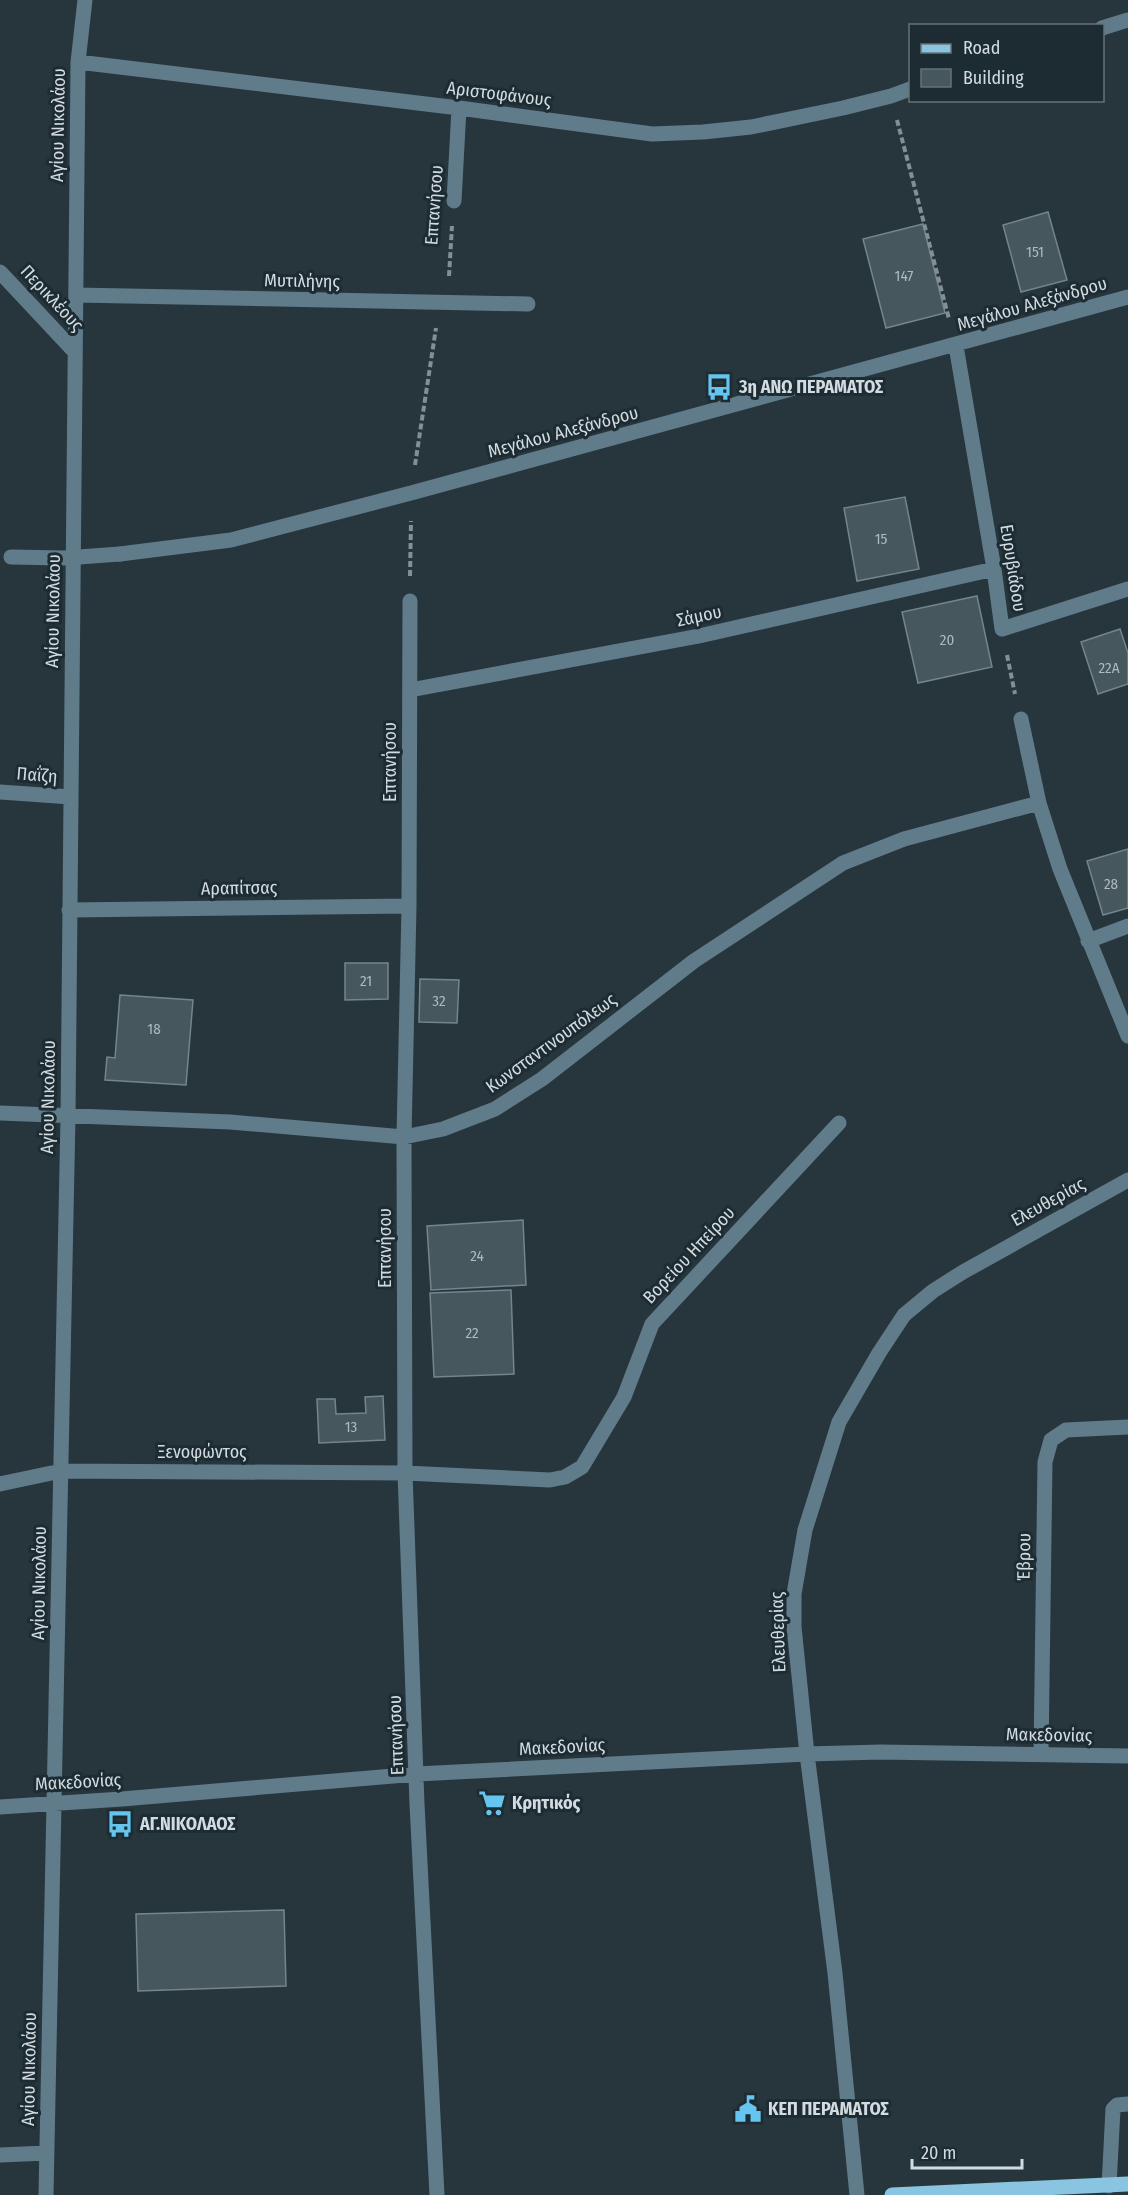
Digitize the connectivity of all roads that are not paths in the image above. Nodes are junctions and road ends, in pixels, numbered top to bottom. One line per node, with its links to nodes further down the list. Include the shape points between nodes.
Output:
1 (85, 0): 4 (street, Αγίου Νικολάου)
2 (1128, 20): 3 (street)
3 (1104, 27)
4 (78, 62): 6 (street, Αριστοφάνους); 9 (street, Αγίου Νικολάου)
5 (909, 89): 6 (street, Αριστοφάνους, via 751,128 652,134)
6 (459, 108): 7 (street, Επτανήσου)
7 (454, 201)
8 (0, 272): 13 (street, Περικλέους)
9 (76, 295): 11 (street, Μυτιλήνης); 13 (street, Αγίου Νικολάου)
10 (1128, 297): 12 (street, Μεγάλου Αλεξάνδρου)
11 (528, 304)
12 (956, 346): 14 (street, Μεγάλου Αλεξάνδρου, bridge, via 231,540 120,554); 15 (street, Ευρυβιάδου)
13 (75, 352): 21 (street, Αγίου Νικολάου)
14 (5, 557)
15 (994, 569): 16 (street, Ευρυβιάδου, via 1002,629); 18 (street, Σάμου, via 699,636)
16 (1128, 589)
17 (410, 601): 18 (street, Επτανήσου)
18 (410, 690): 23 (street, Επτανήσου)
19 (1021, 719): 22 (street)
20 (0, 792): 21 (street, Παΐζη)
21 (71, 797): 24 (street, Αγίου Νικολάου)
22 (1039, 803): 26 (street); 31 (street, Κωνσταντινουπόλεως, via 904,839 843,864 694,961 550,1072 495,1109 443,1129)
23 (409, 906): 24 (street, Αραπίτσας); 31 (street, Επτανήσου)
24 (69, 910): 29 (street, Αγίου Νικολάου)
25 (1128, 926): 26 (street)
26 (1088, 941): 27 (street)
27 (1128, 1036)
28 (0, 1113): 29 (street, Κωνσταντινουπόλεως)
29 (68, 1117): 31 (street, Κωνσταντινουπόλεως, via 230,1122); 34 (street, Αγίου Νικολάου)
30 (839, 1123): 35 (street, Βορείου Ηπείρου, via 652,1324 624,1397 582,1467 566,1477 550,1480)
31 (404, 1137): 35 (street, Επτανήσου)
32 (1128, 1180): 37 (street, Ελευθερίας, via 963,1272 904,1315 839,1422 805,1530 794,1594)
33 (1128, 1427): 38 (street, Έβρου, via 1066,1430 1051,1440 1045,1462)
34 (61, 1471): 35 (street, Ξενοφώντος); 36 (street, Ξενοφώντος); 41 (street, Αγίου Νικολάου)
35 (405, 1473): 40 (street, Επτανήσου)
36 (0, 1484)
37 (807, 1754): 38 (street, Μακεδονίας); 40 (street, Μακεδονίας); 50 (street, Ελευθερίας, via 835,1973)
38 (1041, 1755): 39 (street, Μακεδονίας)
39 (1128, 1756)
40 (417, 1774): 41 (street, Μακεδονίας); 49 (street, Επτανήσου)
41 (54, 1803): 42 (street, Μακεδονίας); 44 (street, Αγίου Νικολάου)
42 (0, 1806)
43 (1128, 2104): 47 (street, via 1113,2109)
44 (47, 2153): 45 (street); 48 (street, Αγίου Νικολάου)
45 (0, 2155)
46 (1128, 2184): 47 (main road)
47 (1109, 2186): 51 (main road)
48 (46, 2195)
49 (437, 2195)
50 (857, 2195)
51 (892, 2195)

